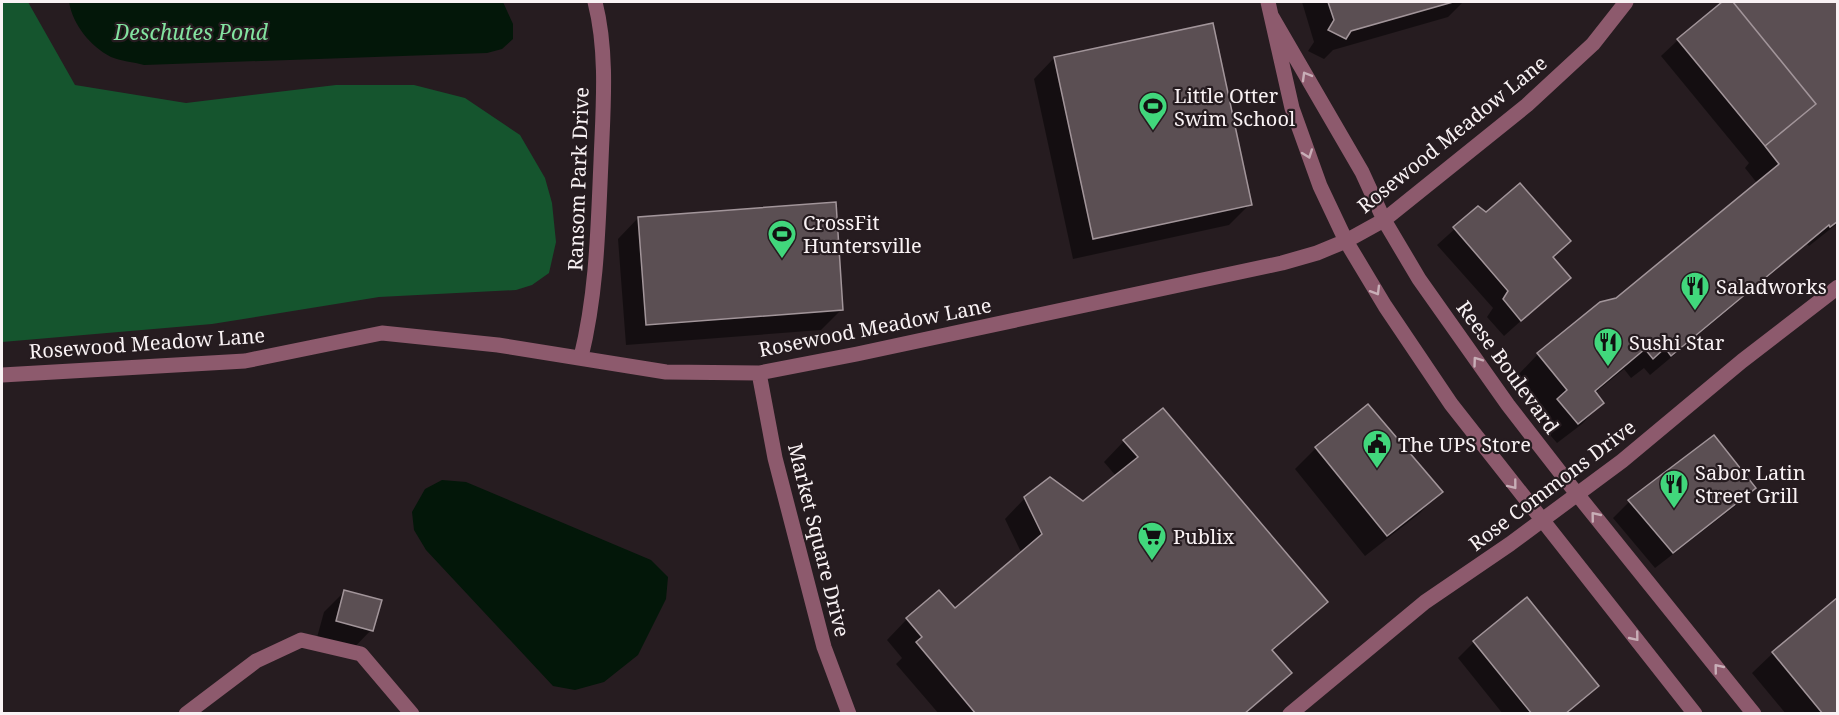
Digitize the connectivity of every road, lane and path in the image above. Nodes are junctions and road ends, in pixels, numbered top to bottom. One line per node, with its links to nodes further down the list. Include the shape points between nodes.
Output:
1 (595, 2): 7 (street, Ransom Park Drive, via 604,90 597,262 591,319)
2 (1626, 2): 4 (street, Rosewood Meadow Lane, via 1593,44 1527,105)
3 (1270, 9): 4 (street, Reese Boulevard, one-way to 3, via 1362,172); 5 (street, Reese Boulevard, one-way to 5, via 1292,108 1320,186)
4 (1384, 220): 5 (street, Rosewood Meadow Lane); 10 (street, Reese Boulevard, one-way to 4, via 1463,343)
5 (1346, 241): 8 (street, Rosewood Meadow Lane, via 1282,263); 11 (street, Reese Boulevard, one-way to 11, via 1451,404)
6 (1838, 287): 10 (street, Rose Commons Drive)
7 (581, 357): 8 (street, Rosewood Meadow Lane, via 666,372); 9 (street, Rosewood Meadow Lane, via 382,333 245,361)
8 (759, 373): 14 (street, Market Square Drive, via 775,458 824,647)
9 (2, 375)
10 (1577, 494): 11 (street, Rose Commons Drive); 17 (street, Reese Boulevard, one-way to 10)
11 (1541, 521): 15 (street, Rose Commons Drive, via 1425,602); 16 (street, Reese Boulevard, one-way to 16)
12 (186, 714): 13 (street, via 256,661 300,640 361,654)
13 (412, 714)
14 (849, 714)
15 (1290, 714)
16 (1695, 714)
17 (1754, 714)

